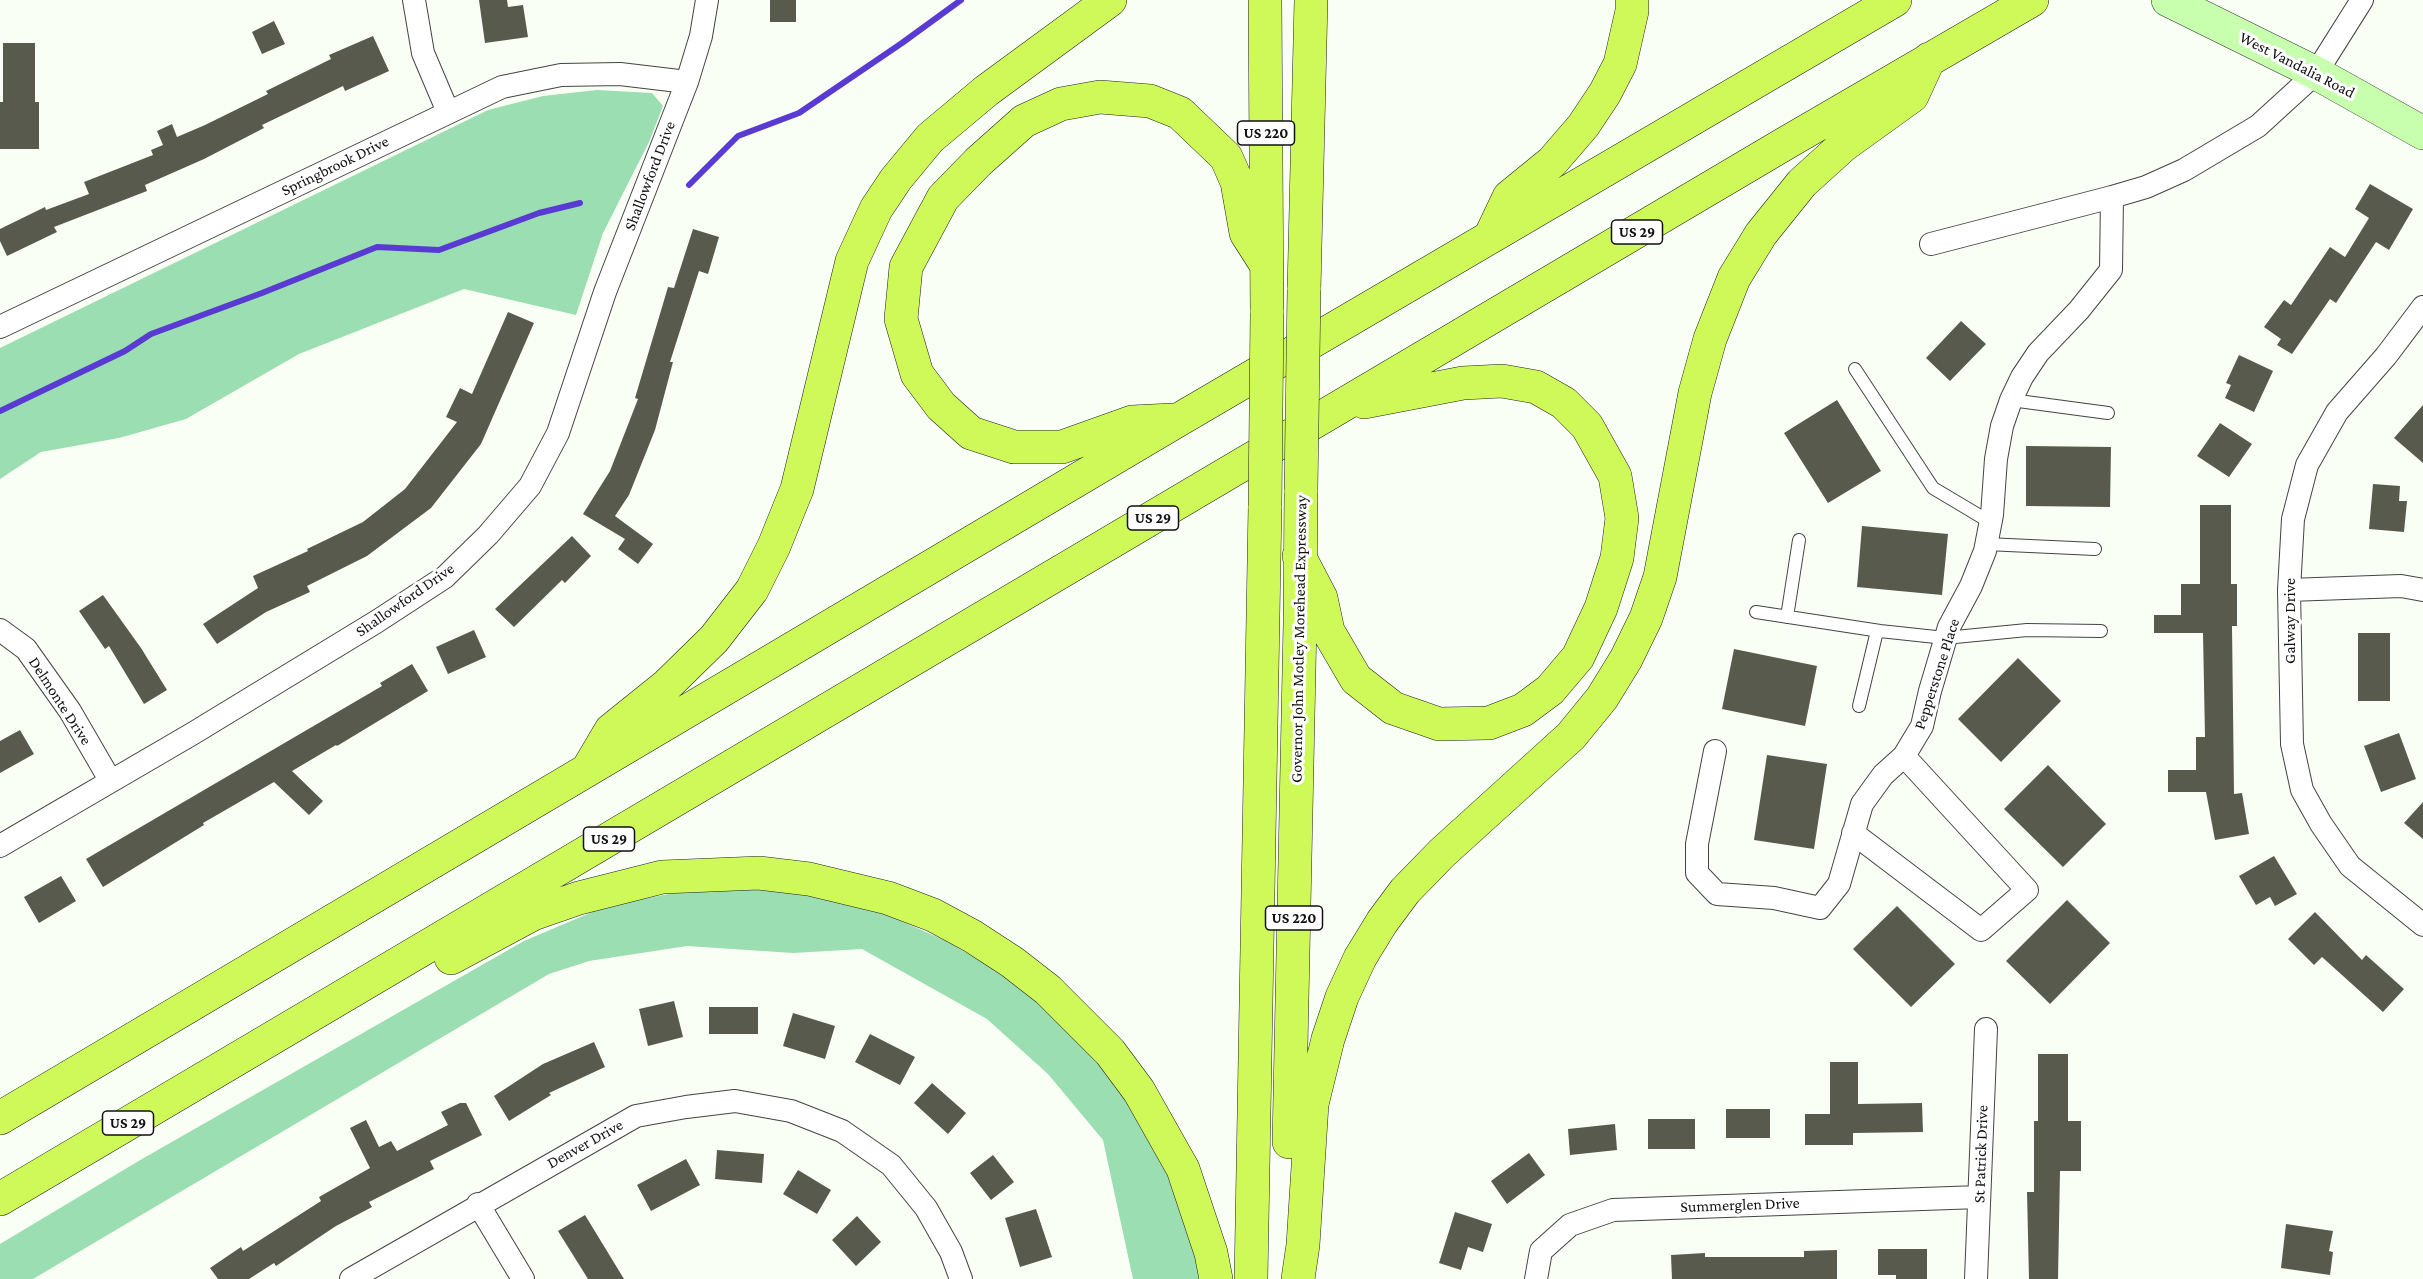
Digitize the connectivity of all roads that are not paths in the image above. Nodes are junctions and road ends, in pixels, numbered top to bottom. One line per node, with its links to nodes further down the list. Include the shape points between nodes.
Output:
1 (414, 0): 16 (street, via 423,53)
2 (707, 0): 14 (street, Shallowford Drive)
3 (1110, 0): 44 (highway, via 986,91 930,138 896,178 876,208 852,261 797,489 752,590 714,639 667,685 611,730)
4 (1265, 0): 21 (highway, US 220)
5 (1311, 0): 15 (highway, Governor John Motley Morehead Expressway / US 220)
6 (1331, 0): 15 (highway, via 1325,49)
7 (1632, 0): 19 (highway, via 1620,64 1605,93 1552,162 1509,197)
8 (1895, 0): 19 (highway)
9 (2168, 0): 13 (main road, West Vandalia Road)
10 (2362, 0): 13 (street)
11 (2025, 4): 12 (highway, US 29)
12 (1929, 59): 26 (highway, US 29); 61 (highway, via 1912,96 1844,145 1802,183 1761,234 1734,278 1710,339 1695,393 1660,577 1646,618 1602,698 1571,736 1405,891 1360,958 1328,1039 1312,1104)
13 (2316, 73): 17 (main road, West Vandalia Road); 18 (street, via 2258,126 2184,170)
14 (687, 82): 16 (street, Springbrook Drive, via 620,74 561,75 501,87); 45 (street, Shallowford Drive, via 605,292 558,433 530,486 445,577 192,734)
15 (1309, 95): 32 (highway, Governor John Motley Morehead Expressway / US 220, bridge)
16 (448, 112): 23 (street, Springbrook Drive)
17 (2423, 133)
18 (2112, 197): 20 (street); 25 (street, Pepperstone Place, via 2111,270 2038,353)
19 (1490, 237): 28 (highway)
20 (1931, 244)
21 (1268, 266): 28 (highway, via 1245,233 1237,182 1226,157 1180,113 1150,101 1100,97 1061,104 1024,121 943,198 906,267 901,319 917,374 941,406 971,433 1014,447 1062,447 1132,422); 59 (highway, US 220, bridge)
22 (2423, 307): 33 (street, Galway Drive, via 2337,412 2307,465 2293,519)
23 (0, 327)
24 (1855, 369): 29 (lane, via 1933,488)
25 (2011, 400): 27 (lane); 29 (street, Pepperstone Place, via 1996,459)
26 (1344, 405): 32 (highway, via 1463,383 1502,381 1536,387 1564,403 1587,426 1615,477 1622,518 1617,558 1601,608 1578,657 1550,690 1523,710 1489,723 1439,724 1393,708 1356,679 1328,630 1321,598); 50 (highway, US 29)
27 (2108, 413)
28 (1180, 419): 44 (highway)
29 (1988, 533): 31 (lane); 40 (street, Pepperstone Place, via 1971,586)
30 (1799, 540): 36 (lane)
31 (2095, 549)
32 (1299, 556): 60 (highway, Governor John Motley Morehead Expressway / US 220)
33 (2289, 590): 34 (street, via 2401,586); 48 (street, Galway Drive, via 2292,744 2302,790 2350,866)
34 (2423, 590)
35 (1756, 612): 36 (lane)
36 (1787, 617): 38 (lane)
37 (0, 630): 45 (street, Delmonte Drive, via 26,649 70,711)
38 (1877, 630): 40 (lane); 41 (lane)
39 (2101, 631): 40 (lane, via 2026,630)
40 (1945, 638): 43 (street, Pepperstone Place, via 1922,726)
41 (1859, 706)
42 (1715, 751): 46 (street, Pepperstone Place, via 1697,844 1697,873 1717,894 1774,898 1820,908 1839,884)
43 (1904, 756): 46 (street, Pepperstone Place, via 1883,775 1862,804); 46 (street, via 2027,890 1981,930)
44 (587, 771): 51 (highway)
45 (110, 780): 47 (street, Shallowford Drive)
46 (1853, 833)
47 (0, 846)
48 (2423, 925)
49 (1986, 1029): 52 (street, St Patrick Drive)
50 (256, 1046): 53 (highway, US 29); 58 (highway, via 359,1012 533,914 579,898 662,877 714,874 759,873 845,886 933,915 972,936 1048,990 1110,1052 1139,1091 1183,1169)
51 (0, 1118)
52 (1979, 1197): 62 (street, Summerglen Drive, via 1613,1210 1570,1226 1541,1251); 63 (street, St Patrick Drive)
53 (0, 1200)
54 (478, 1204): 55 (street, Denver Drive); 56 (street); 57 (street, Denver Drive, via 636,1116 735,1101 792,1110 842,1131 891,1165 926,1208)
55 (351, 1279)
56 (523, 1279)
57 (961, 1279)
58 (1216, 1279)
59 (1251, 1279)
60 (1287, 1279)
61 (1298, 1279)
62 (1536, 1279)
63 (1976, 1279)

